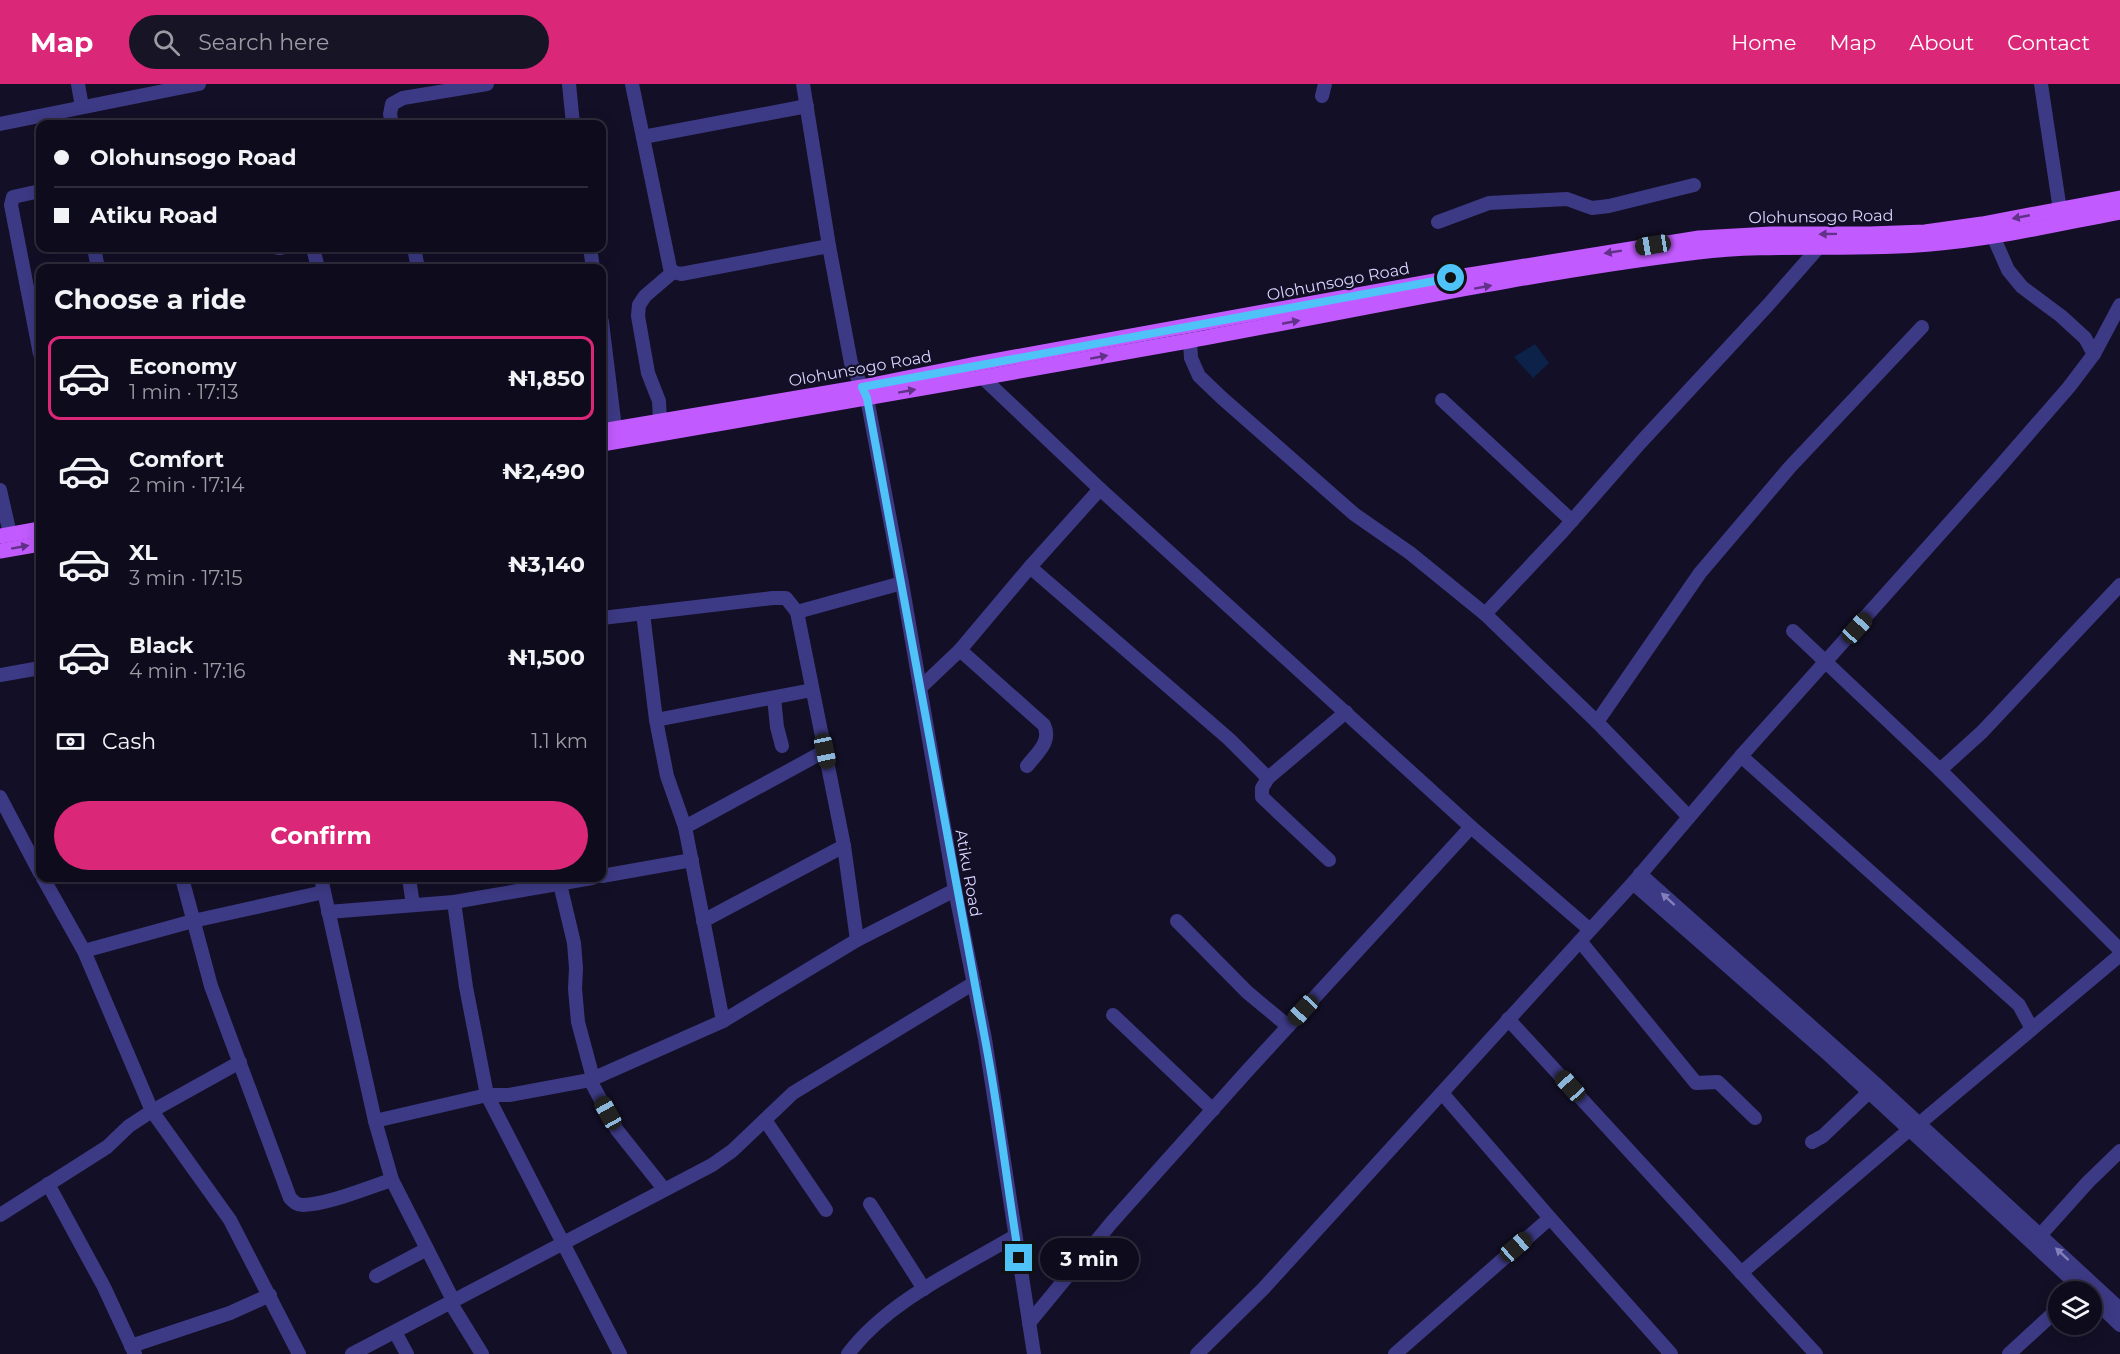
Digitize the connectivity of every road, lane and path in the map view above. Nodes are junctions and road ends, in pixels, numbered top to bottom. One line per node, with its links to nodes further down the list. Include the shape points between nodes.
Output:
1 (78, 84): 9 (street)
2 (487, 84): 10 (street, via 403,98 392,104)
3 (569, 84): 11 (street)
4 (632, 84): 13 (street)
5 (803, 84): 8 (street, Atiku Road)
6 (2041, 84): 17 (street)
7 (191, 85): 9 (street)
8 (807, 106): 13 (street); 21 (street, Atiku Road)
9 (82, 107): 12 (street)
10 (391, 120)
11 (573, 120)
12 (0, 124)
13 (643, 136): 24 (street)
14 (1694, 185): 19 (street, via 1592,208 1567,199 1489,204)
15 (36, 192): 27 (street, via 14,196 11,206)
16 (2120, 198): 17 (main road, Olohunsogo Road)
17 (2060, 210): 23 (main road, Olohunsogo Road, one-way to 23, via 1925,231 1699,238)
18 (2120, 212): 20 (main road, Olohunsogo Road)
19 (1438, 222)
20 (1993, 236): 22 (main road, Olohunsogo Road, via 1929,244); 29 (street, via 2008,270 2022,287 2085,338)
21 (829, 246): 24 (street, via 681,274); 31 (street, Atiku Road, via 851,363)
22 (1818, 247): 23 (main road, Olohunsogo Road, via 1769,247); 39 (street)
23 (1586, 263): 28 (main road, Olohunsogo Road, one-way to 23); 31 (main road, Olohunsogo Road, via 1451,278)
24 (673, 272): 34 (street, via 645,296 638,315 648,373 659,401)
25 (2120, 304): 29 (street)
26 (1922, 327): 61 (street, via 1790,467 1700,573)
27 (36, 334)
28 (1190, 341): 30 (main road, Olohunsogo Road, one-way to 28); 49 (street, via 1191,358 1199,376 1222,398 1354,514)
29 (2094, 354): 53 (street)
30 (982, 377): 31 (main road, Olohunsogo Road, one-way to 30); 37 (street)
31 (864, 392): 34 (main road, Olohunsogo Road); 36 (main road, Olohunsogo Road, via 832,402); 45 (street, Atiku Road)
32 (606, 394): 35 (street)
33 (1442, 400): 39 (street)
34 (660, 421): 35 (main road, Olohunsogo Road)
35 (608, 430)
36 (606, 443)
37 (1100, 489): 44 (street); 59 (street)
38 (0, 490): 41 (street)
39 (1572, 521): 49 (street)
40 (36, 530): 41 (main road)
41 (5, 535)
42 (36, 544): 43 (main road, one-way to 42)
43 (0, 551)
44 (1030, 567): 52 (street); 67 (street, via 1229,739)
45 (902, 583): 47 (street); 56 (street, Atiku Road)
46 (2120, 585): 66 (street, via 1982,732)
47 (797, 612): 48 (street, via 786,598 772,598); 57 (street)
48 (643, 613): 50 (street); 60 (street)
49 (1485, 614): 61 (street)
50 (606, 618)
51 (1793, 631): 53 (street)
52 (960, 650): 56 (street); 65 (street, via 1044,725 1048,732 1046,742)
53 (1826, 663): 64 (street); 66 (street)
54 (36, 669): 55 (street)
55 (0, 675)
56 (920, 688): 84 (street, Atiku Road)
57 (812, 690): 58 (street); 63 (street)
58 (774, 698): 60 (street); 62 (street)
59 (1346, 712): 67 (street); 70 (street)
60 (656, 720): 71 (street, via 667,776)
61 (1598, 722): 69 (street)
62 (782, 746)
63 (825, 751): 71 (street); 72 (street)
64 (1742, 756): 69 (street); 99 (street)
65 (1027, 766)
66 (1940, 770): 95 (street)
67 (1268, 778): 74 (street, via 1262,797)
68 (0, 797): 75 (street)
69 (1689, 817): 77 (street)
70 (1471, 826): 92 (street); 104 (street)
71 (685, 827): 73 (street)
72 (844, 846): 90 (street); 93 (street)
73 (692, 860): 76 (street); 90 (street)
74 (1329, 860)
75 (36, 865)
76 (606, 875)
77 (1636, 878): 92 (street); 108 (street); 116 (street, one-way to 77)
78 (45, 882): 96 (street)
79 (183, 882): 89 (street)
80 (322, 882): 85 (street)
81 (410, 882): 87 (street)
82 (571, 882): 83 (street)
83 (560, 884): 86 (street); 107 (street, via 574,943 578,1022)
84 (955, 890): 93 (street); 98 (street, Atiku Road)
85 (324, 892): 88 (street); 89 (street)
86 (454, 902): 87 (street); 110 (street)
87 (413, 905): 88 (street)
88 (328, 912): 115 (street)
89 (193, 921): 96 (street); 106 (street, via 211,986)
90 (703, 921): 103 (street)
91 (1177, 921): 104 (street, via 1247,992)
92 (1589, 929): 94 (street)
93 (856, 940): 103 (street)
94 (1580, 941): 102 (street); 113 (street, via 1696,1083 1718,1082)
95 (2120, 950)
96 (84, 951): 112 (street)
97 (2120, 955): 101 (street)
98 (974, 983): 114 (street, via 794,1093); 126 (street, Atiku Road)
99 (2019, 1005): 101 (street); 105 (street)
100 (1113, 1015): 111 (street)
101 (2046, 1016): 105 (street)
102 (1508, 1018): 109 (street); 130 (street)
103 (723, 1021): 107 (street)
104 (1288, 1026): 111 (street)
105 (2032, 1029): 116 (street)
106 (240, 1062): 112 (street); 119 (street, via 295,1203 329,1200)
107 (592, 1079): 110 (street, via 509,1095); 121 (street, via 617,1130)
108 (1869, 1092): 116 (street); 117 (street)
109 (1442, 1093): 125 (street); 150 (street, via 1263,1289)
110 (487, 1095): 115 (street); 128 (street)
111 (1213, 1110): 139 (street, via 1112,1222)
112 (152, 1111): 120 (street, via 129,1126 107,1148); 134 (street, via 230,1220)
113 (1755, 1118)
114 (765, 1120): 121 (street, via 719,1160); 123 (street)
115 (375, 1121): 119 (street)
116 (1915, 1126): 127 (street); 130 (street)
117 (1812, 1142)
118 (2120, 1151): 127 (street)
119 (392, 1180): 129 (street)
120 (48, 1184): 124 (street); 142 (street)
121 (664, 1189): 128 (street)
122 (870, 1204): 133 (street)
123 (826, 1210)
124 (0, 1215)
125 (1550, 1218): 151 (street); 152 (street)
126 (1015, 1236): 133 (street); 139 (street, Atiku Road)
127 (2037, 1239): 132 (street); 137 (street, one-way to 127)
128 (563, 1243): 135 (street); 147 (street)
129 (427, 1249): 131 (street); 135 (street)
130 (1742, 1273): 153 (street)
131 (376, 1276)
132 (2074, 1281)
133 (924, 1289): 148 (street, via 870,1329)
134 (270, 1295): 142 (street); 143 (street)
135 (452, 1301): 141 (street); 146 (street)
136 (2102, 1308): 140 (street)
137 (2120, 1309)
138 (2048, 1318): 154 (street)
139 (1029, 1323): 149 (street, Atiku Road)
140 (2120, 1325)
141 (395, 1332): 144 (street); 145 (street)
142 (133, 1350)
143 (299, 1354)
144 (352, 1354)
145 (407, 1354)
146 (482, 1354)
147 (620, 1354)
148 (848, 1354)
149 (1034, 1354)
150 (1197, 1354)
151 (1395, 1354)
152 (1671, 1354)
153 (1816, 1354)
154 (2009, 1354)

